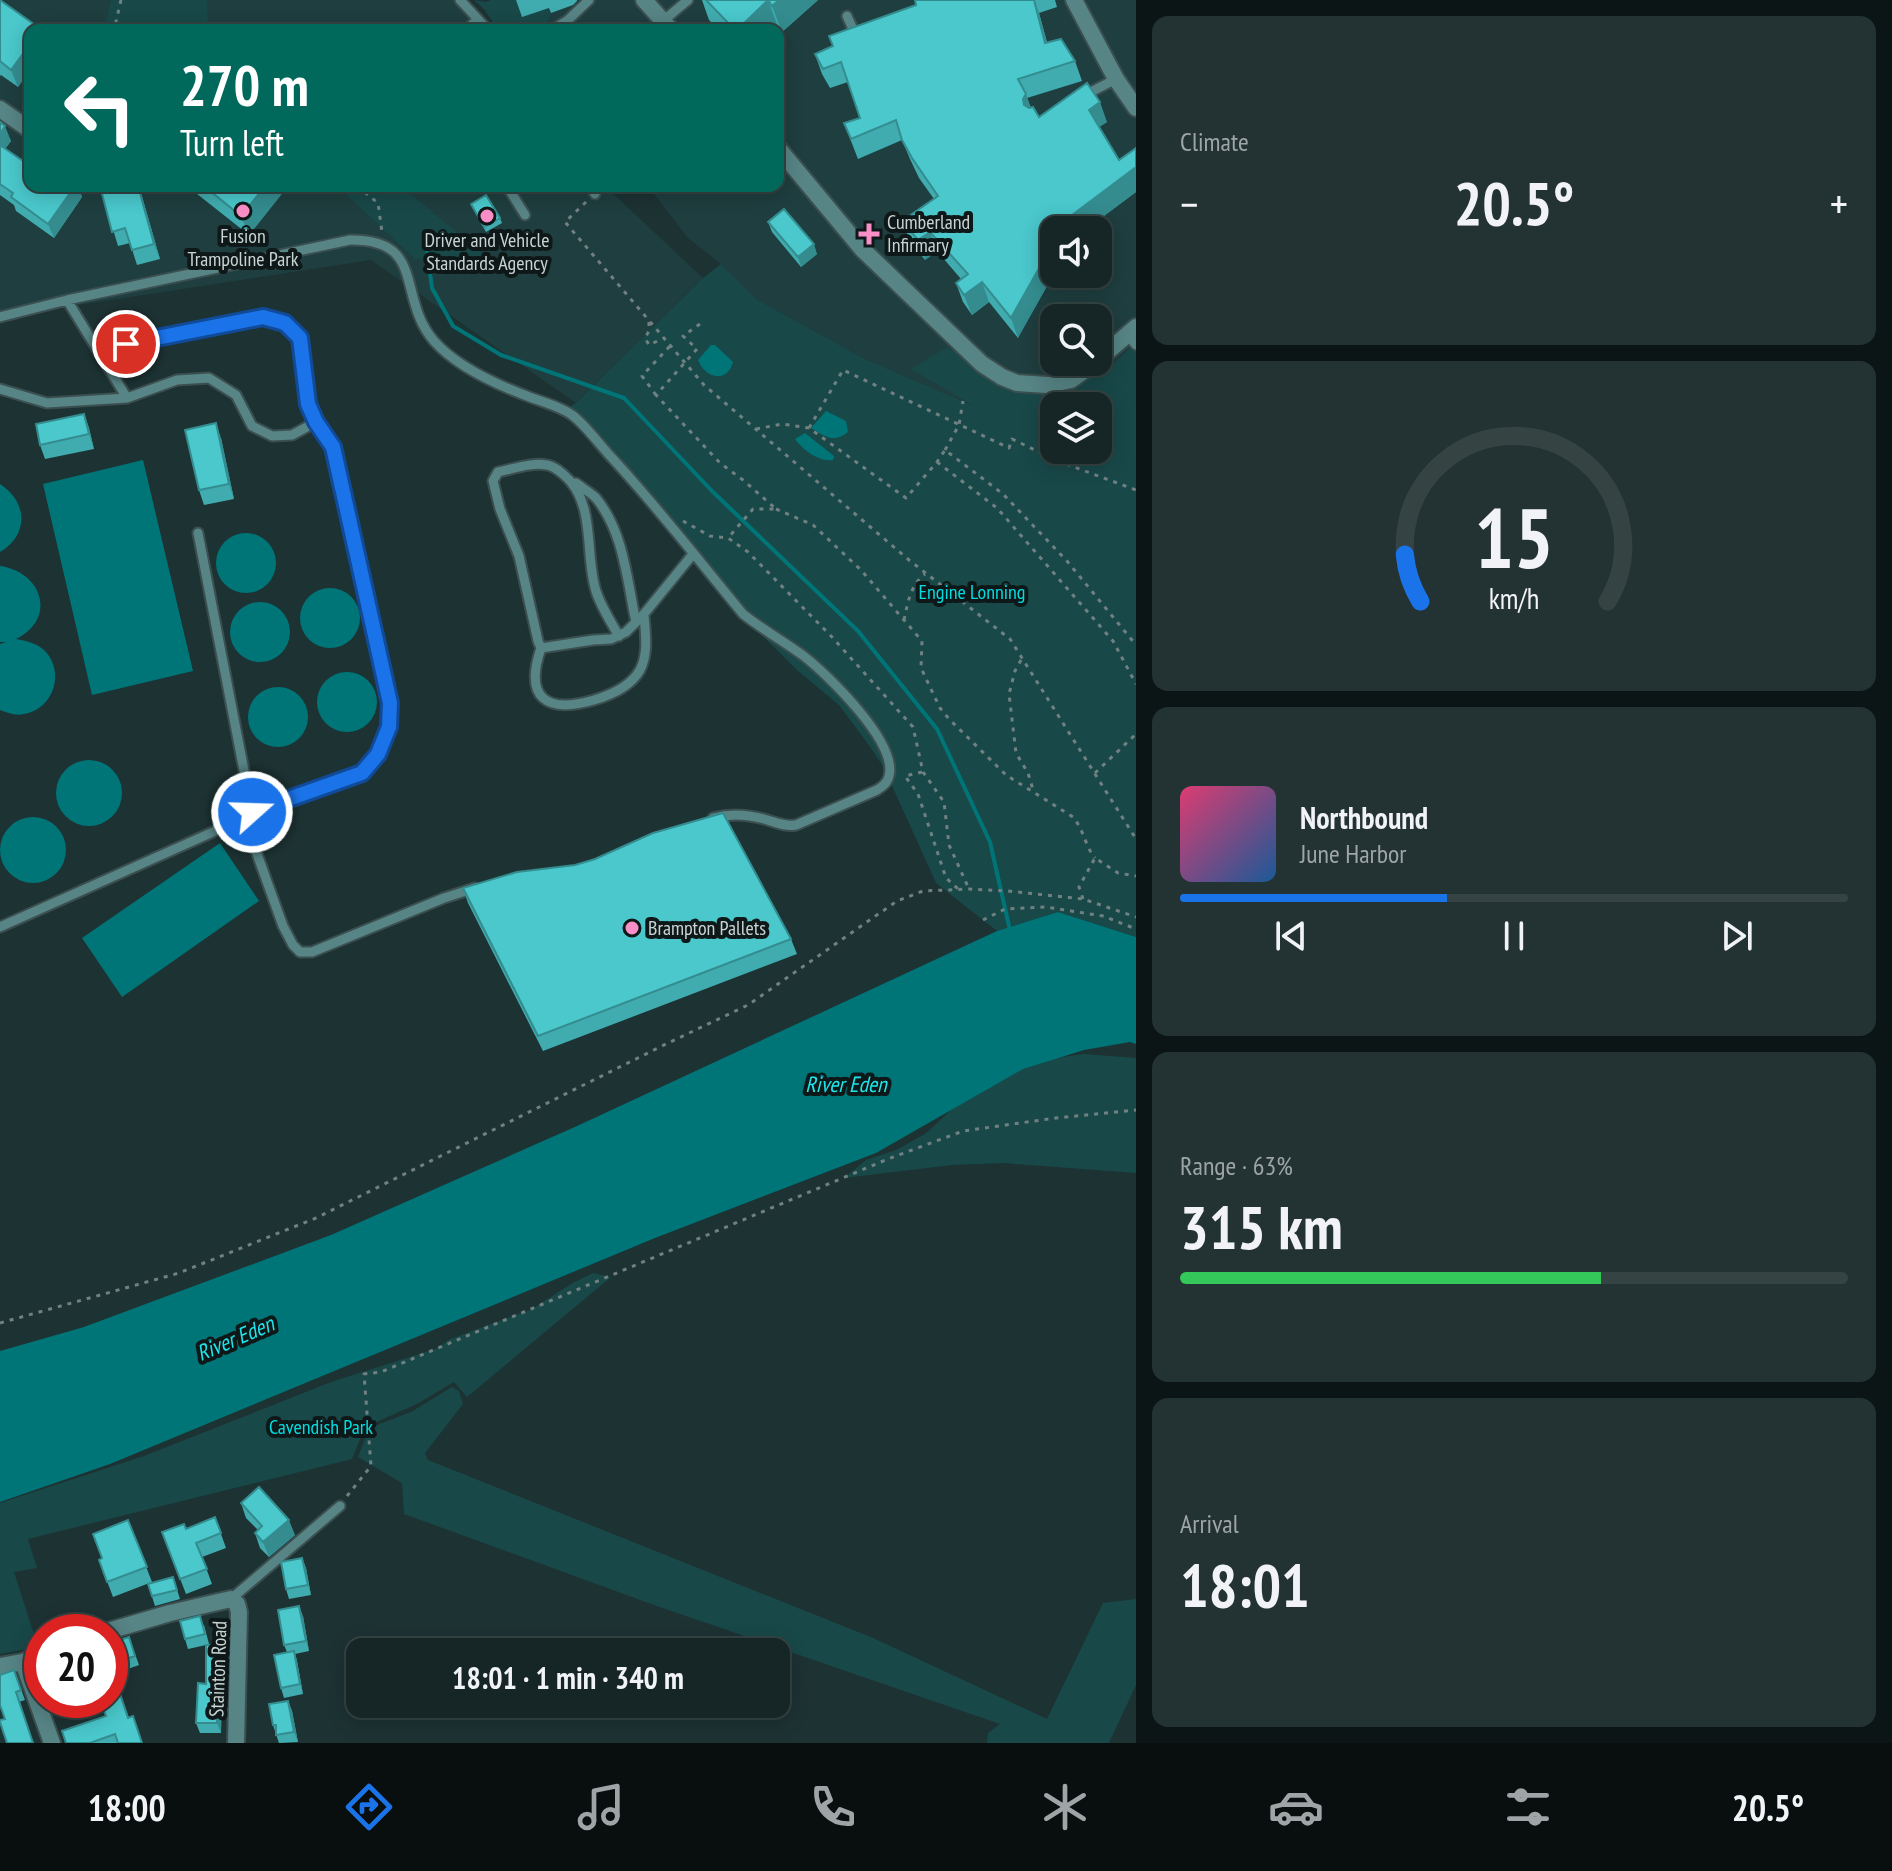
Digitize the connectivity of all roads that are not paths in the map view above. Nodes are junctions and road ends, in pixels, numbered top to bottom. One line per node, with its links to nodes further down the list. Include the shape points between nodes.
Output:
1 (460, 0): 7 (lane)
2 (589, 0): 10 (lane)
3 (644, 0): 11 (street)
4 (688, 0): 12 (lane)
5 (1074, 0): 14 (street)
6 (847, 16): 13 (lane)
7 (478, 19): 8 (lane); 9 (lane)
8 (473, 24)
9 (483, 24)
10 (562, 24)
11 (666, 24)
12 (668, 24)
13 (858, 41)
14 (1116, 79): 15 (lane); 16 (street)
15 (1076, 100)
16 (1136, 108)
17 (0, 109): 18 (street)
18 (24, 126)
19 (784, 155): 27 (street, via 862,249 982,364 1017,383 1047,385)
20 (511, 192): 21 (lane)
21 (525, 215)
22 (67, 300): 23 (lane); 25 (lane); 33 (lane, via 350,240 382,243 403,263 418,316 437,344 470,369 573,416)
23 (0, 317)
24 (1133, 335): 26 (street)
25 (98, 349): 29 (lane); 30 (lane, via 263,317 285,323 300,338 308,404)
26 (1112, 350)
27 (1076, 376)
28 (0, 389): 29 (lane, via 47,403)
29 (127, 398): 30 (lane, via 177,380 209,378 236,395 252,426 272,436 292,435)
30 (316, 422): 38 (lane, via 333,447 390,703 389,727 378,754 362,773)
31 (568, 478): 35 (lane, via 594,496 615,530); 36 (lane, via 586,515 596,591); 37 (lane, via 545,464 498,472 494,478)
32 (198, 533): 38 (lane)
33 (693, 554): 34 (lane); 39 (lane, via 743,614 805,657 846,695 880,742 890,775 877,790 796,825 740,814)
34 (644, 614): 35 (lane); 37 (lane, via 646,648 640,670 631,682 601,697 574,705 546,700 534,680)
35 (636, 622): 36 (lane)
36 (619, 636): 37 (lane)
37 (541, 648)
38 (247, 813): 40 (lane, via 287,935 300,952 312,952); 41 (lane)
39 (705, 820)
40 (484, 886)
41 (0, 927)
42 (340, 1506): 43 (lane)
43 (231, 1599): 44 (street); 48 (street, Stainton Road, via 239,1612)
44 (128, 1625)
45 (23, 1662): 46 (street); 47 (street)
46 (0, 1666)
47 (52, 1743)
48 (236, 1743)

